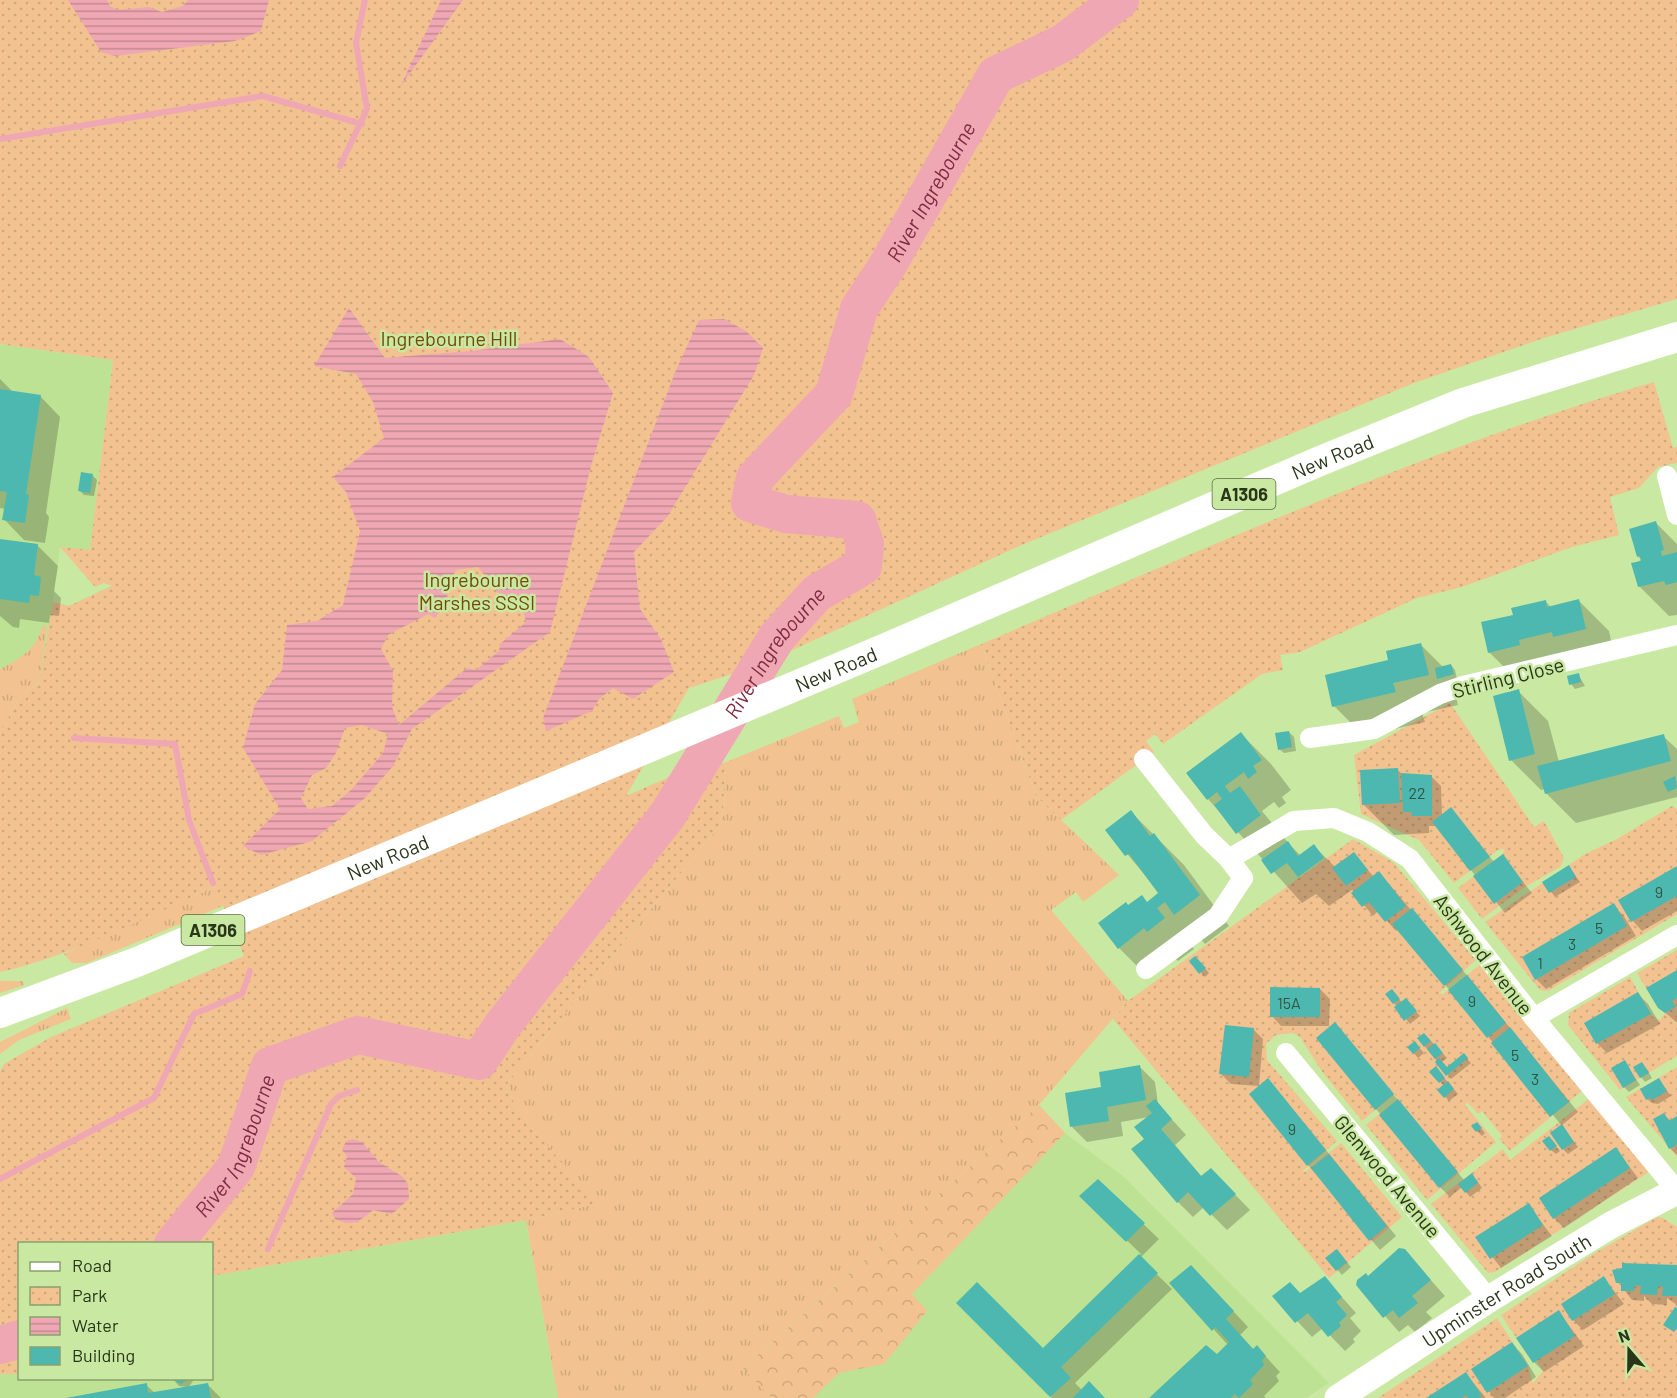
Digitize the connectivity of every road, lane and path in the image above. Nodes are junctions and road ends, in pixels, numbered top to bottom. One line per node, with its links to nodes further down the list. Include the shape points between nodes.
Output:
1 (1677, 337): 10 (main road, New Road / A1306, via 1463,403 137,962)
2 (1667, 476): 3 (street)
3 (1677, 515)
4 (1677, 635): 5 (street, Stirling Close, via 1463,686 1374,729)
5 (1310, 738)
6 (1144, 759): 7 (street, via 1204,835)
7 (1236, 855): 9 (street, via 1243,878 1218,916); 11 (street, Ashwood Avenue, via 1294,821 1334,818 1368,831 1410,859)
8 (1677, 935): 11 (street)
9 (1146, 969)
10 (0, 1013)
11 (1534, 1018): 13 (street, Ashwood Avenue)
12 (1286, 1053): 14 (street, Glenwood Avenue)
13 (1676, 1193): 14 (street, Upminster Road South, via 1611,1225)
14 (1489, 1299): 15 (street, Upminster Road South)
15 (1338, 1398)

